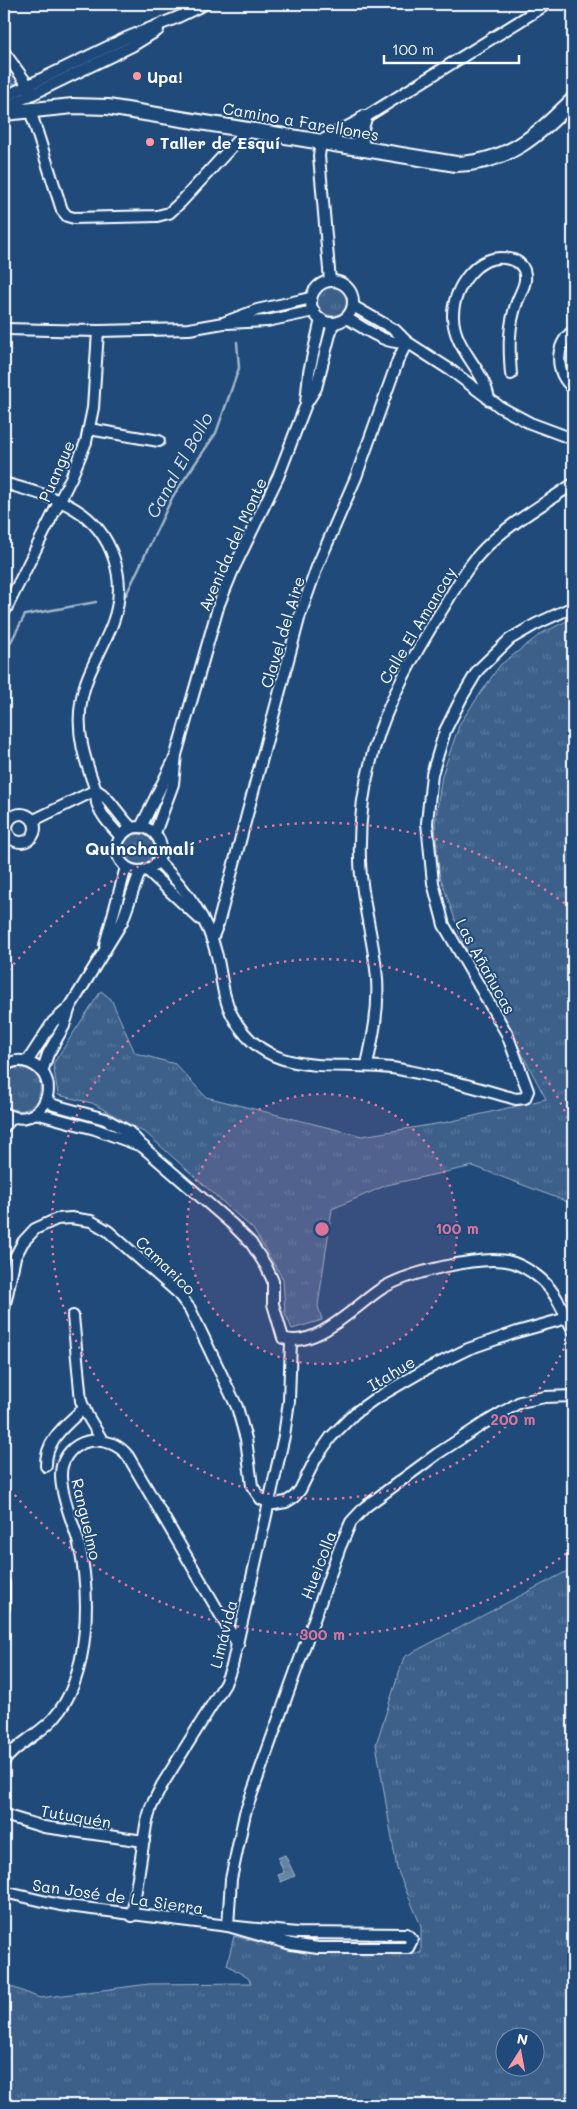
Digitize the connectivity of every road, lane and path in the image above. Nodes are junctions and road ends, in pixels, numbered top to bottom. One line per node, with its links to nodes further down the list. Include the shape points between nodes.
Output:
1 (206, 4): 4 (street, via 126,38)
2 (547, 4): 10 (street)
3 (4, 52): 4 (street)
4 (29, 90): 5 (street); 7 (street)
5 (4, 98)
6 (573, 100): 13 (main road, Camino a Farellones, via 525,144 491,159 467,164 445,163)
7 (4, 108)
8 (30, 110): 9 (main road, Camino a Farellones); 11 (main road, Camino a Farellones, via 108,107); 11 (street, via 62,210 74,218 169,213)
9 (4, 113)
10 (364, 118): 12 (street); 13 (main road, via 359,135)
11 (248, 129): 12 (main road, Camino a Farellones)
12 (321, 141): 13 (main road, Camino a Farellones); 14 (street, via 319,156)
13 (363, 148)
14 (330, 281): 15 (street, via 316,288); 16 (street, via 340,282 348,288 353,296)
15 (312, 298): 17 (street); 20 (street, via 257,310)
16 (353, 306): 18 (street); 25 (street, via 395,330)
17 (314, 311): 19 (street); 20 (street, via 258,322)
18 (346, 318): 21 (street); 25 (street, via 389,341)
19 (321, 320): 21 (street); 29 (street, Avenida del Monte, via 309,372)
20 (224, 323): 23 (street, via 165,331)
21 (333, 323): 29 (street, Avenida del Monte, via 320,377)
22 (4, 329): 23 (street)
23 (98, 331): 30 (street, Puangue)
24 (573, 331): 27 (street, via 563,342 559,358 562,376)
25 (407, 342): 28 (street); 48 (street, Clavel del Aire, via 300,615)
26 (512, 374): 28 (street, via 511,325 526,282 524,269 516,260 503,257 482,264 471,273 460,287 453,311 458,341 485,383)
27 (573, 388)
28 (489, 400): 31 (street, via 530,423)
29 (306, 404): 38 (street, Avenida del Monte, via 278,477 219,604)
30 (89, 429): 32 (street); 35 (street, Puangue, via 79,461)
31 (573, 440)
32 (159, 441)
33 (4, 482): 35 (street)
34 (573, 484): 53 (street, Calle El Amancay, via 504,532 473,562 410,660 382,722 367,778 360,828 362,891 377,989 376,1018)
35 (60, 501): 37 (street, Puangue); 39 (street, via 82,513 101,532 110,547 118,574 119,597 115,616 88,675 80,704 82,748)
36 (573, 607): 53 (street, Las Añañucas, via 510,639 478,670 445,731 432,774 427,822 433,883 444,925 506,1034 528,1091 525,1098 516,1099 417,1073)
37 (4, 613)
38 (176, 756): 41 (street, Avenida del Monte); 42 (street, Avenida del Monte, via 173,784)
39 (96, 790): 40 (street); 41 (street, via 106,796 118,815); 43 (street, via 99,808)
40 (34, 820)
41 (137, 828): 42 (street); 43 (street)
42 (155, 834): 44 (street, via 161,844)
43 (121, 837): 45 (street, via 117,853)
44 (158, 861): 46 (street); 47 (street, via 188,892)
45 (126, 866): 46 (street); 49 (street)
46 (143, 870): 47 (street); 49 (street, via 122,922)
47 (203, 921): 48 (street)
48 (212, 939): 53 (street, via 228,1006 244,1032 258,1046 284,1060 302,1065)
49 (104, 949): 50 (street)
50 (70, 1007): 51 (street, via 53,1022); 54 (street)
51 (27, 1062): 52 (street); 54 (street)
52 (4, 1065)
53 (367, 1065)
54 (42, 1072): 55 (street, via 48,1085)
55 (46, 1099): 56 (street); 59 (street, via 54,1105 114,1123 129,1132)
56 (35, 1113): 57 (street, via 22,1118); 59 (street, via 88,1127)
57 (8, 1115): 58 (street)
58 (4, 1127)
59 (144, 1148): 64 (street, via 251,1243 273,1281 273,1304 283,1338)
60 (4, 1309): 69 (street, Camarico, via 15,1257 23,1242 36,1229 50,1221 71,1218 91,1221 108,1231 177,1292 192,1313 237,1407 246,1439 252,1486)
61 (73, 1316): 66 (street)
62 (567, 1318): 63 (street); 64 (street, via 557,1298 538,1277 511,1262 488,1260 418,1273 382,1288 322,1333); 69 (street, Itahue, via 468,1350 373,1400 331,1437 294,1497 282,1503)
63 (573, 1330)
64 (290, 1341): 69 (street, Limávida, via 287,1418)
65 (573, 1396): 78 (street, Hueicolla, via 545,1396 520,1402 444,1449 365,1507 351,1522 245,1814 233,1871)
66 (84, 1408): 67 (street); 68 (street, via 52,1441)
67 (102, 1440): 72 (street, via 120,1447 128,1456); 73 (street, Ranguelmo, via 89,1440 74,1448 65,1460 61,1474 78,1543 85,1589 85,1627 76,1677 58,1713)
68 (46, 1466)
69 (269, 1503): 72 (street, Limávida)
70 (4, 1583): 71 (street)
71 (4, 1608)
72 (238, 1645): 75 (street, Limávida, via 225,1684 156,1795)
73 (4, 1761)
74 (4, 1815): 75 (street, Tutuquén, via 44,1827)
75 (144, 1841): 77 (street, Limávida)
76 (4, 1892): 77 (street, San José de La Sierra)
77 (132, 1916): 78 (street, San José de La Sierra)
78 (228, 1926): 78 (street, San José de La Sierra, via 291,1944 318,1948 408,1948 412,1940 407,1934 297,1933)

